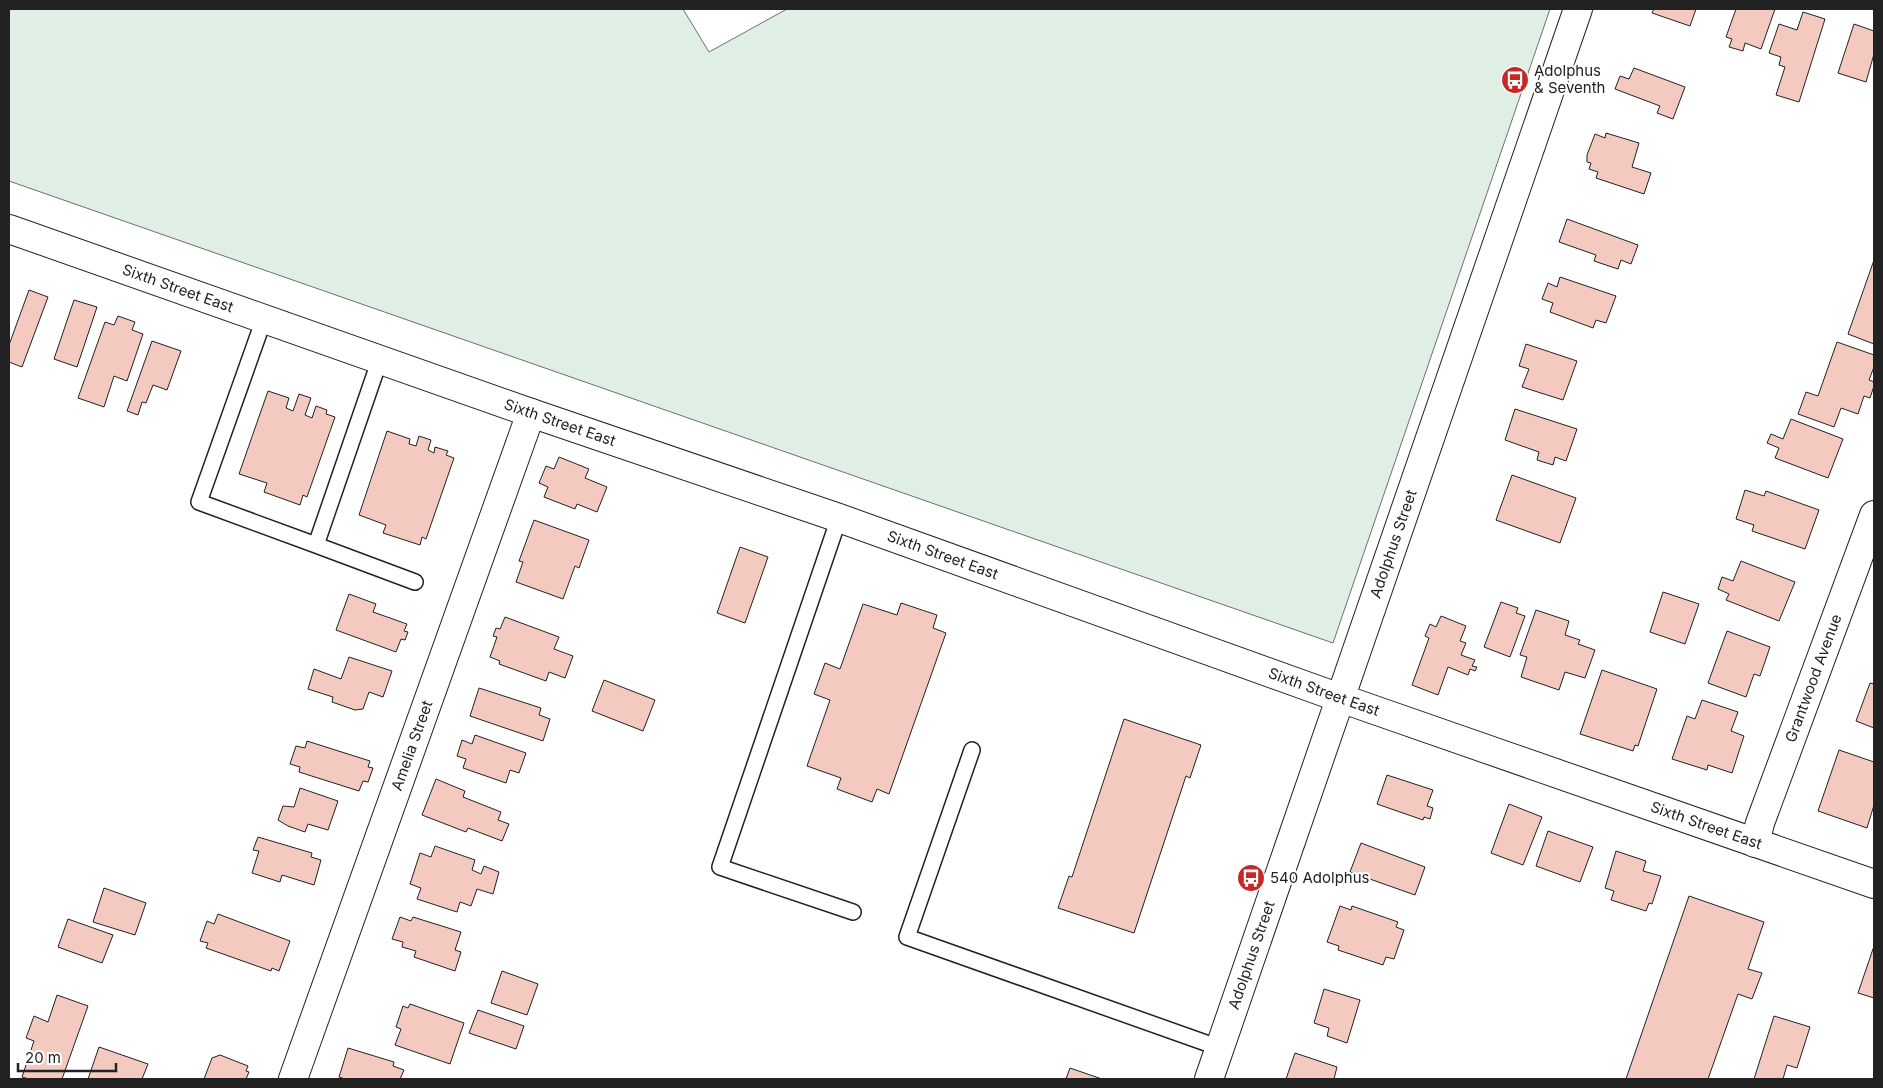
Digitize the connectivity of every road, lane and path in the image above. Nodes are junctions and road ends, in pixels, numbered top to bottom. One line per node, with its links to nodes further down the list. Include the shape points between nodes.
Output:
1 (1578, 9): 10 (street, Adolphus Street)
2 (9, 228): 3 (street, Sixth Street East)
3 (264, 318): 4 (street, Sixth Street East); 8 (lane, via 199,502)
4 (380, 359): 5 (street, Sixth Street East); 8 (lane)
5 (531, 413): 7 (street, Sixth Street East); 16 (street, Amelia Street)
6 (1874, 515): 12 (street, Grantwood Avenue)
7 (839, 518): 10 (street, Sixth Street East); 14 (lane, via 720,867)
8 (316, 545): 9 (lane)
9 (415, 582)
10 (1340, 698): 12 (street, Sixth Street East); 15 (street, Adolphus Street)
11 (972, 750): 15 (lane, via 908,937)
12 (1755, 843): 13 (street, Sixth Street East)
13 (1874, 884)
14 (853, 912)
15 (1220, 1048): 17 (street, Adolphus Street)
16 (293, 1079)
17 (1210, 1079)

